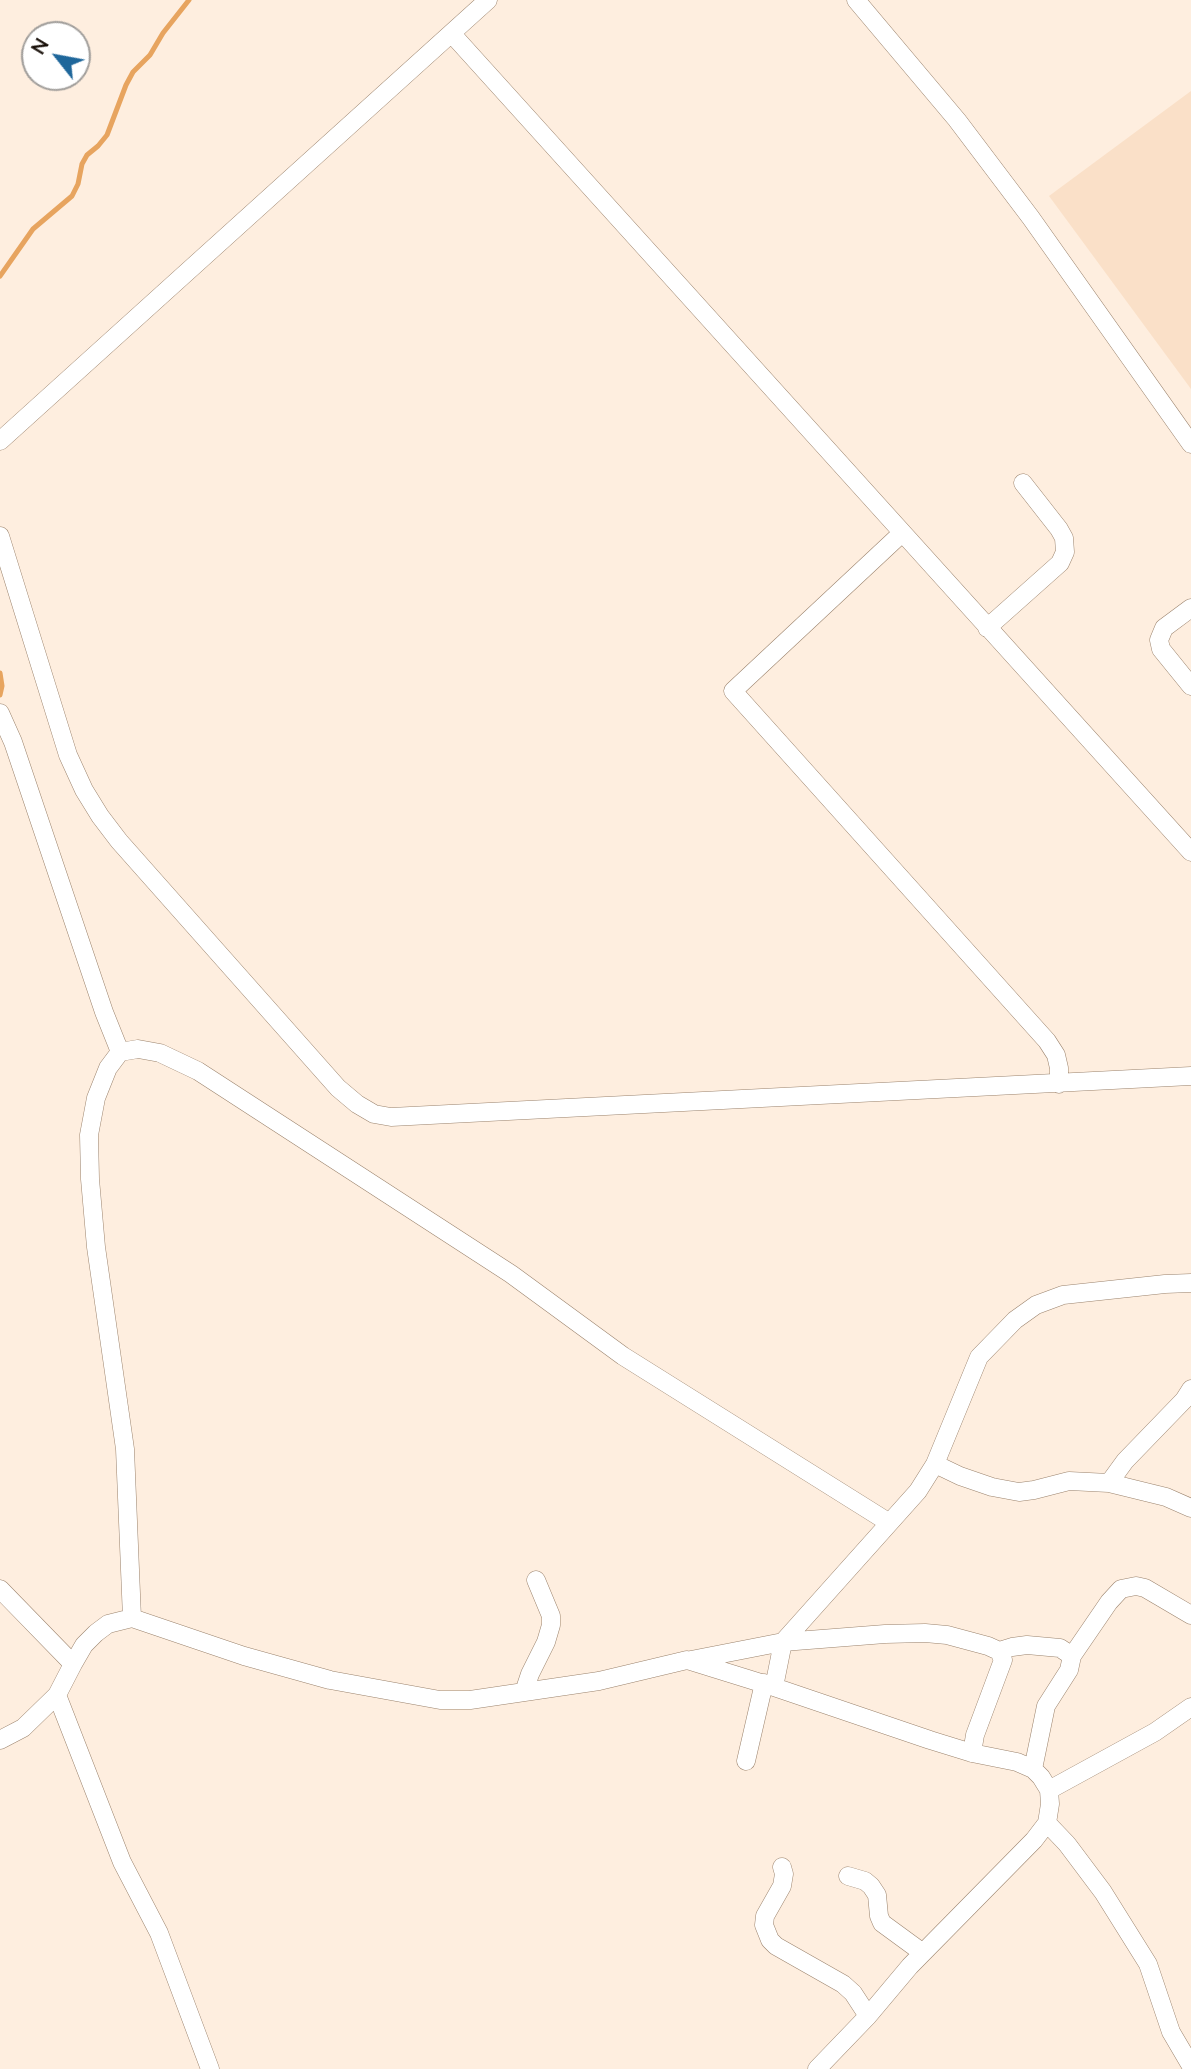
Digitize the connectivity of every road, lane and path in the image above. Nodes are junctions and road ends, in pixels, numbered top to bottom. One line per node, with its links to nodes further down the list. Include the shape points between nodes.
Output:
1 (488, 0): 3 (street)
2 (856, 0): 5 (street, via 966,131)
3 (452, 34): 4 (street); 7 (street)
4 (0, 441)
5 (1191, 444)
6 (1023, 483): 10 (street, via 1059,529 1065,552 1060,563)
7 (902, 533): 10 (street); 16 (street, via 733,691 1047,1041 1056,1055)
8 (0, 536): 16 (street, via 68,755 100,816 338,1088 373,1114 391,1117)
9 (1191, 608): 11 (street, via 1164,628 1159,640)
10 (987, 628): 13 (street)
11 (1191, 687)
12 (0, 713): 14 (street)
13 (1191, 852)
14 (120, 1052): 22 (street, via 160,1053 198,1071 511,1274 623,1356); 26 (street, via 96,1098 89,1157 96,1247 125,1449)
15 (1191, 1076): 16 (street)
16 (1059, 1084)
17 (1191, 1283): 19 (street, via 1063,1295 1036,1305 979,1357)
18 (1191, 1389): 20 (street)
19 (935, 1464): 20 (street, via 992,1487 1019,1492 1069,1481); 22 (street, via 918,1491)
20 (1109, 1483): 21 (street)
21 (1191, 1508)
22 (888, 1522): 27 (street)
23 (536, 1580): 33 (street, via 551,1625)
24 (0, 1589): 31 (street)
25 (1191, 1615): 29 (street, via 1145,1588 1121,1589)
26 (132, 1618): 31 (street, via 96,1633); 33 (street, via 244,1657 330,1680 440,1700)
27 (783, 1642): 28 (street, via 925,1633); 30 (street); 32 (street)
28 (999, 1651): 29 (street, via 1027,1646 1060,1648); 37 (street, via 1003,1660)
29 (1072, 1656): 39 (street, via 1069,1670 1046,1706)
30 (687, 1660): 32 (street); 33 (street, via 599,1681)
31 (73, 1664): 34 (street)
32 (769, 1685): 37 (street); 38 (street)
33 (524, 1692)
34 (57, 1695): 36 (street, via 23,1728); 47 (street, via 122,1862 159,1933)
35 (1191, 1707): 40 (street)
36 (0, 1740)
37 (972, 1753): 39 (street)
38 (746, 1760)
39 (1033, 1769): 40 (street)
40 (1049, 1790): 41 (street)
41 (1047, 1823): 44 (street); 46 (street, via 1103,1892 1148,1964 1171,2032)
42 (782, 1867): 45 (street, via 782,1886 765,1916 770,1940 844,1984)
43 (848, 1876): 44 (street, via 871,1886 882,1923)
44 (923, 1953): 45 (street)
45 (868, 2016): 48 (street)
46 (1191, 2066)
47 (210, 2069)
48 (817, 2069)

